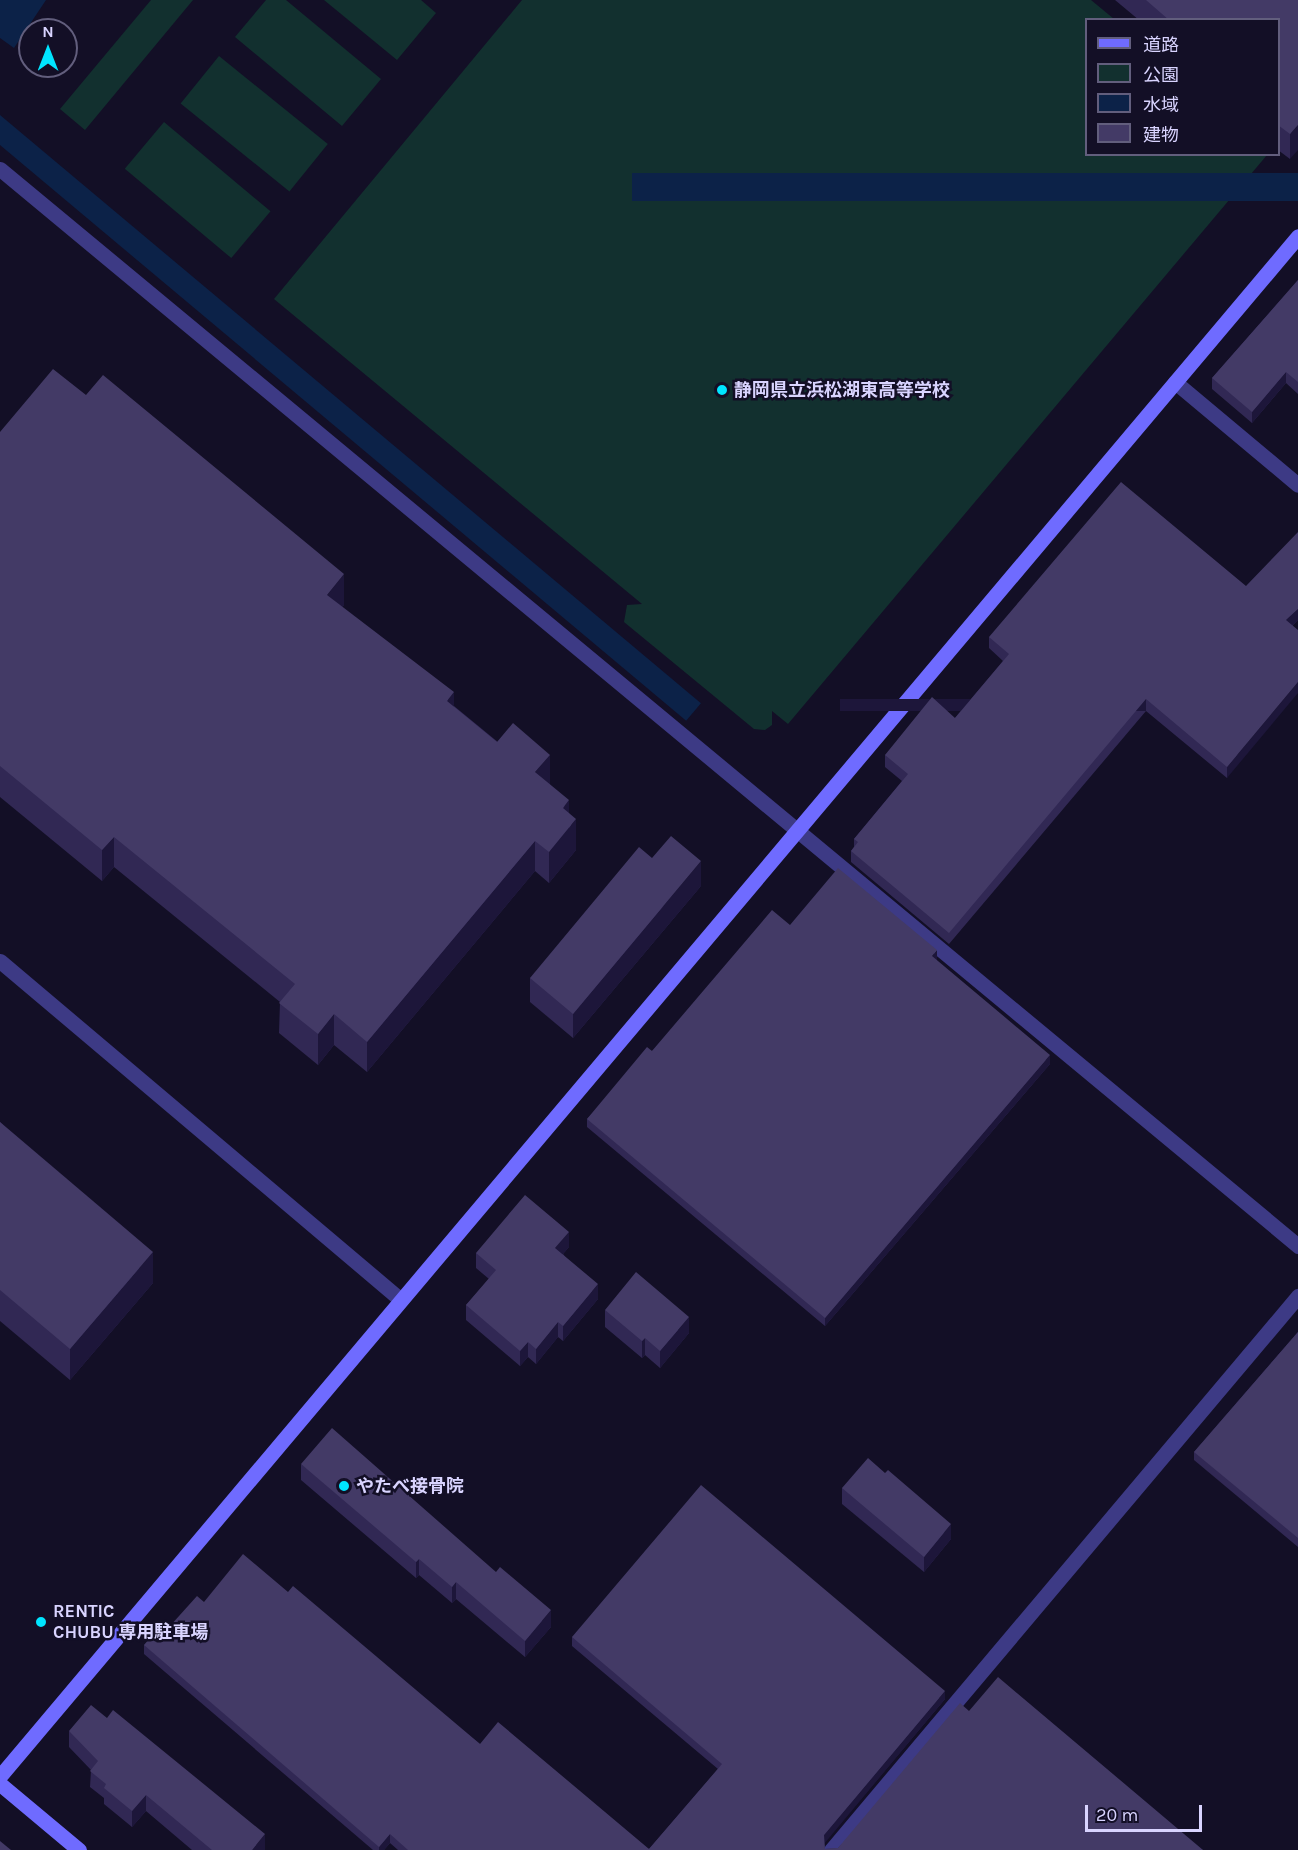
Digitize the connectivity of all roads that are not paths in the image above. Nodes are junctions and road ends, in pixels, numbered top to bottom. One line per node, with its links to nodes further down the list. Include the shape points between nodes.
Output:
1 (0, 168): 5 (street)
2 (1298, 236): 3 (street)
3 (1175, 382): 4 (street); 5 (street)
4 (1298, 485)
5 (799, 828): 7 (street); 9 (street)
6 (0, 961): 9 (street)
7 (1298, 1246)
8 (1298, 1296): 13 (street)
9 (401, 1300): 10 (street)
10 (0, 1776)
11 (0, 1784): 12 (street)
12 (79, 1850)
13 (831, 1850)

